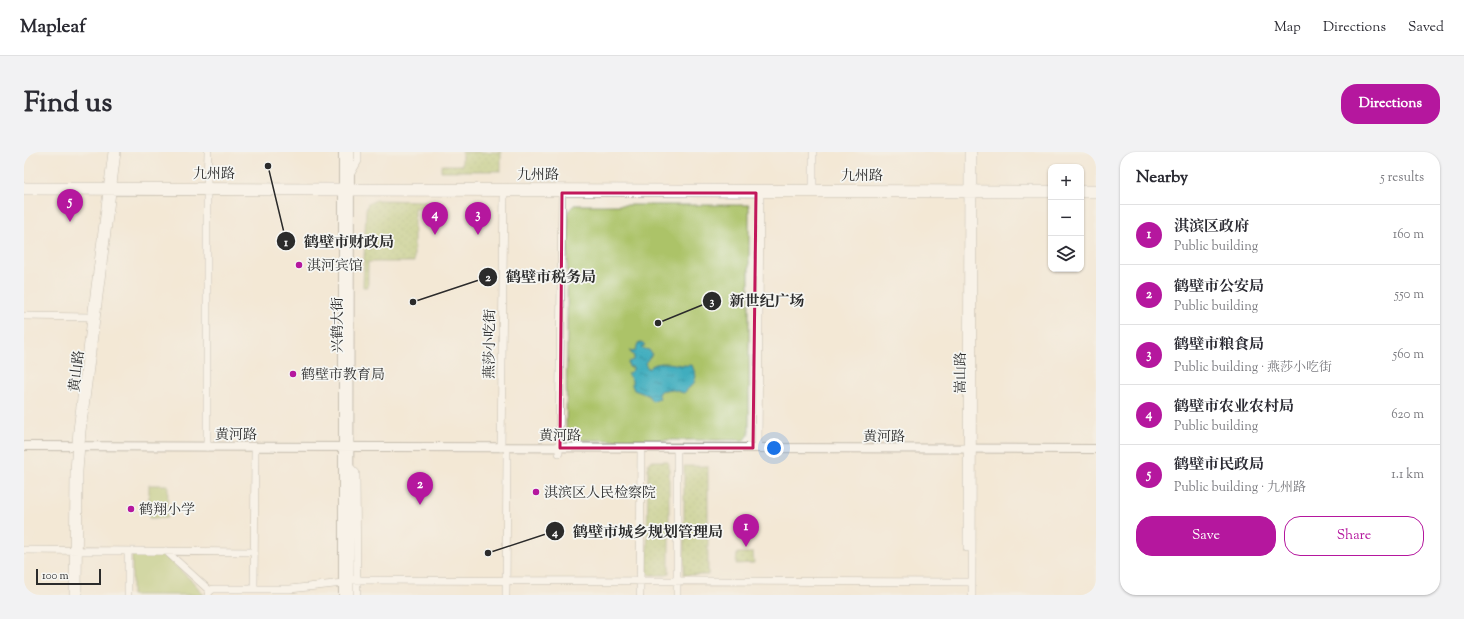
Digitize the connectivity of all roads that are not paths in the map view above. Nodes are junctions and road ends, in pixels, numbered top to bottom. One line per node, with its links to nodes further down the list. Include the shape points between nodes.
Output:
1 (112, 152): 12 (street, 黄山路)
2 (117, 152): 12 (street, 黄山路)
3 (208, 152): 14 (street)
4 (343, 152): 15 (main road, 兴鹤大街)
5 (350, 152): 10 (main road, 兴鹤大街)
6 (358, 152): 10 (street, via 358,161)
7 (814, 152): 13 (street)
8 (968, 152): 20 (street, 嵩山路)
9 (973, 152): 20 (street, 嵩山路)
10 (350, 175): 15 (main road, 兴鹤大街)
11 (24, 186): 12 (street, 九州路)
12 (110, 188): 14 (street, 九州路); 19 (street, 九州路); 28 (street, 黄山路); 32 (street, 黄山路)
13 (814, 188): 15 (street, 九州路); 20 (street, 九州路)
14 (207, 189): 15 (street, 九州路); 30 (street)
15 (347, 189): 21 (street, 九州路); 34 (main road, 兴鹤大街)
16 (1048, 189): 20 (street, 九州路)
17 (1084, 189): 18 (street)
18 (1096, 189)
19 (24, 191)
20 (971, 191): 23 (street, 九州路); 24 (street, 九州路); 40 (street, 嵩山路)
21 (504, 192): 22 (street, 九州路); 35 (street, 燕莎小吃街)
22 (562, 192): 23 (street, 九州路); 36 (street)
23 (758, 193): 31 (street)
24 (1048, 194)
25 (1084, 194): 26 (street)
26 (1096, 194)
27 (24, 316): 28 (street)
28 (91, 317): 32 (street, 黄山路)
29 (24, 446): 32 (main road, 黄河路)
30 (207, 447): 32 (main road, 黄河路); 34 (main road, 黄河路)
31 (756, 448): 39 (main road, 黄河路); 40 (main road, 黄河路)
32 (78, 449): 37 (main road, 黄河路); 41 (main road, 黄河路); 44 (street, 黄山路)
33 (1096, 449): 40 (main road, 黄河路)
34 (346, 450): 35 (main road, 黄河路); 41 (main road, 黄河路); 48 (main road, 兴鹤大街); 48 (main road, 兴鹤大街, via 350,467)
35 (504, 450): 36 (main road, 黄河路); 49 (street, 燕莎小吃街)
36 (560, 450): 38 (main road, 黄河路)
37 (24, 451)
38 (640, 451): 39 (main road, 黄河路); 50 (street)
39 (677, 451): 40 (main road, 黄河路); 51 (street)
40 (970, 451): 42 (main road, 黄河路); 52 (street, 嵩山路); 65 (street, 嵩山路)
41 (255, 452): 47 (street)
42 (1096, 454)
43 (24, 550): 44 (street)
44 (76, 550): 45 (street); 55 (street, 黄山路); 56 (street, 黄山路)
45 (128, 551): 46 (street); 57 (street)
46 (166, 551): 47 (street); 54 (street)
47 (254, 552): 53 (street)
48 (350, 581): 49 (street); 53 (street, via 290,589); 58 (main road, 兴鹤大街); 59 (main road, 兴鹤大街); 60 (street)
49 (506, 581): 50 (street); 61 (street, 燕莎小吃街)
50 (640, 581): 51 (street); 62 (street)
51 (677, 581): 52 (street); 63 (street)
52 (967, 582): 64 (street, 嵩山路)
53 (254, 589): 54 (street, via 213,589)
54 (209, 593)
55 (73, 595)
56 (78, 595)
57 (128, 595)
58 (343, 595)
59 (350, 595)
60 (356, 595)
61 (506, 595)
62 (640, 595)
63 (677, 595)
64 (967, 595)
65 (972, 595)

